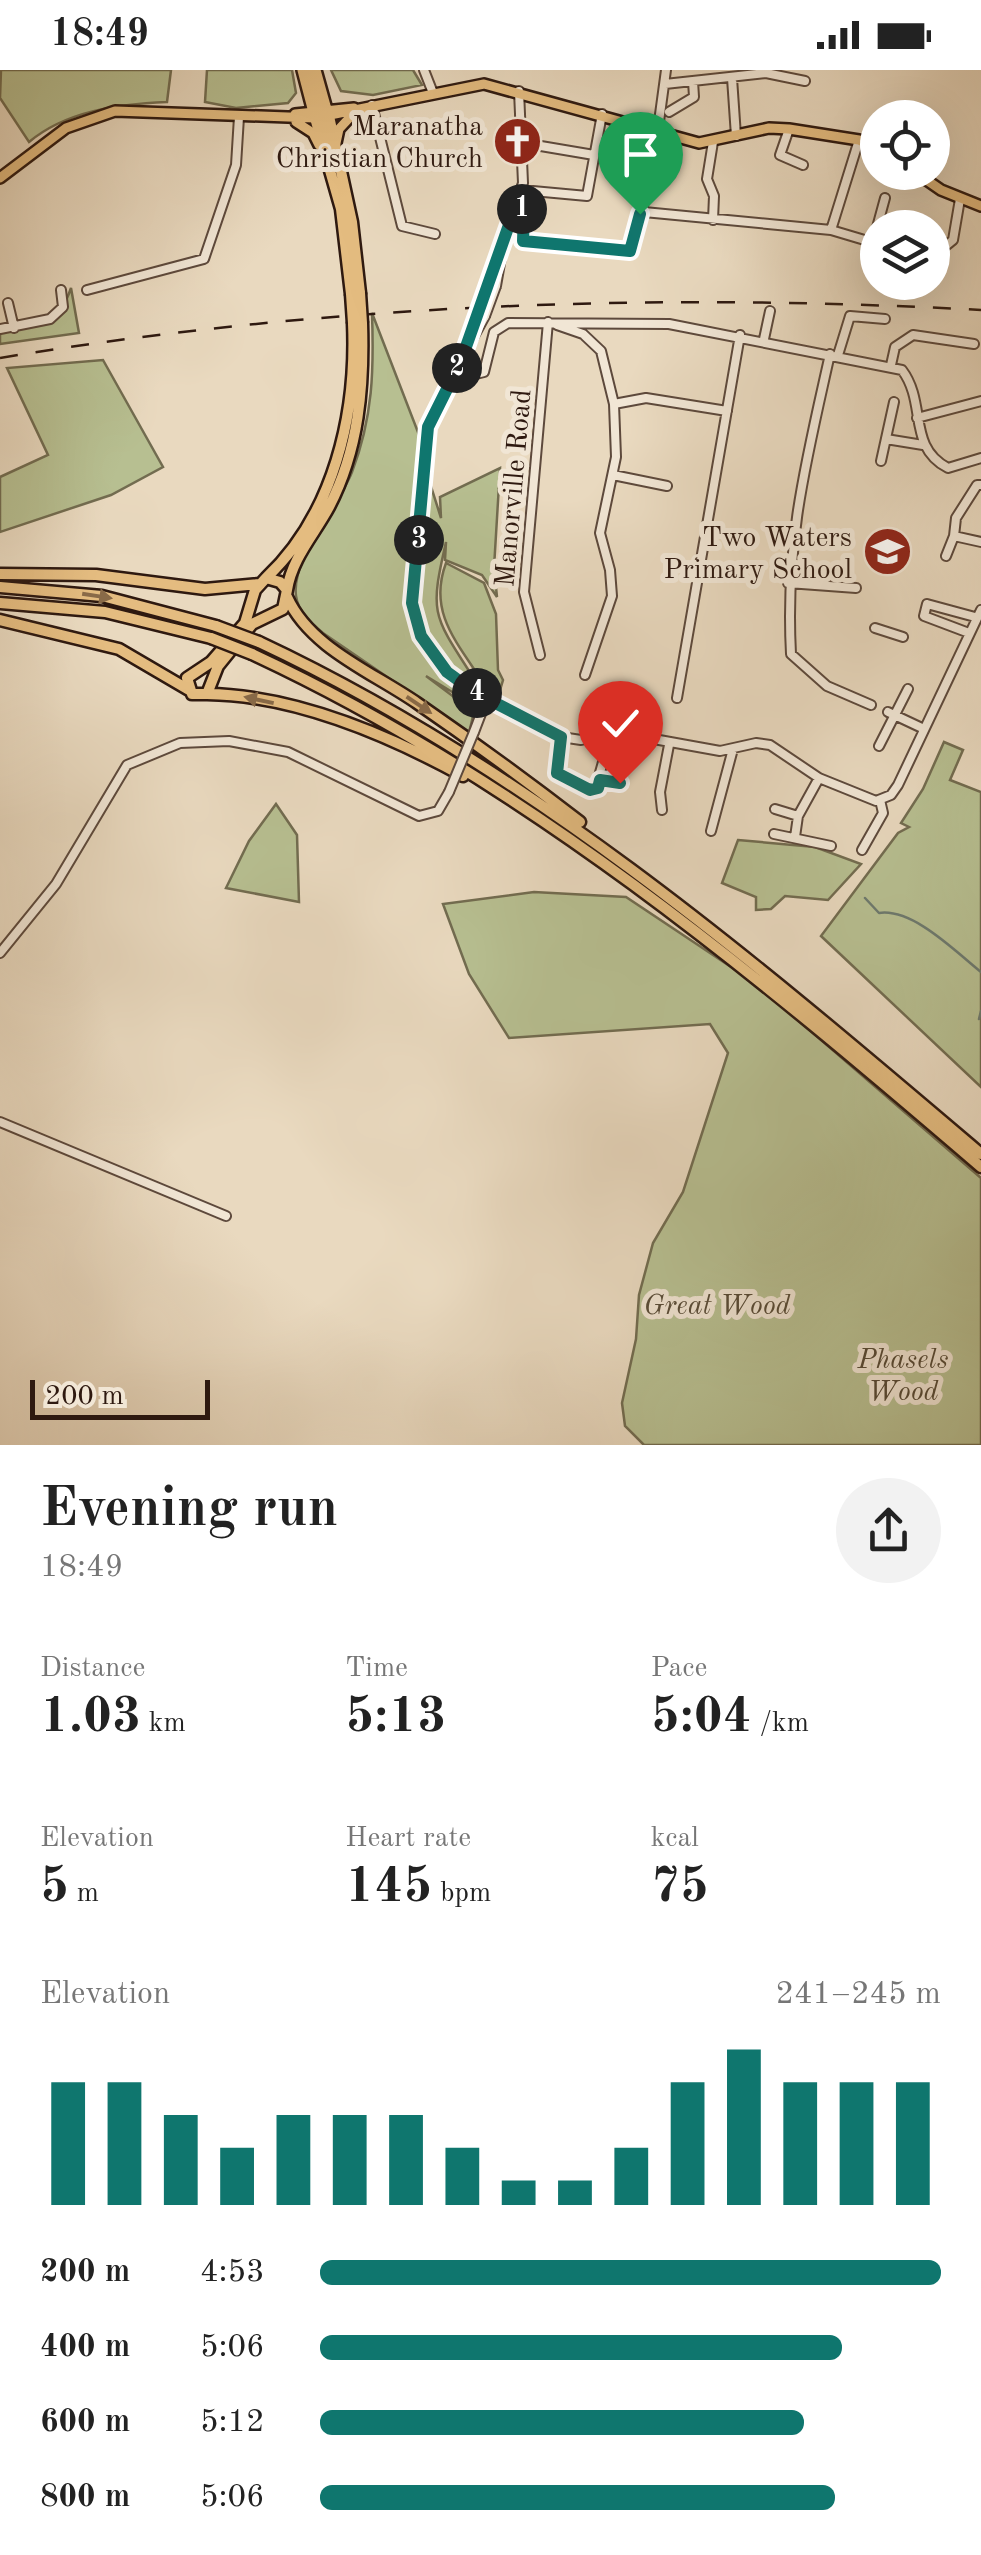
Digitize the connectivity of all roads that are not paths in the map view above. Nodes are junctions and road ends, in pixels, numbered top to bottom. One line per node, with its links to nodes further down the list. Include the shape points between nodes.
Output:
1 (302, 70): 8 (main road)
2 (314, 70): 10 (main road); 15 (main road)
3 (424, 70): 12 (street)
4 (666, 70): 9 (street)
5 (732, 78): 6 (street); 7 (street, via 766,73); 21 (street)
6 (693, 81): 9 (street); 14 (street, via 694,97)
7 (804, 81)
8 (306, 84): 15 (main road); 18 (main road, via 303,102)
9 (665, 84): 20 (street)
10 (322, 87): 13 (main road, via 341,102); 15 (main road)
11 (519, 91): 12 (main road, via 484,84); 16 (main road); 26 (street)
12 (434, 92): 13 (main road)
13 (364, 107): 15 (main road); 25 (main road, via 342,125); 41 (street, via 402,226)
14 (669, 112)
15 (320, 114): 18 (main road); 25 (highway); 29 (highway)
16 (602, 114): 20 (main road); 27 (street)
17 (239, 117): 18 (main road); 30 (main road, via 142,109 88,118); 46 (street, via 236,165 204,259)
18 (290, 117): 29 (main road, via 313,133)
19 (789, 129): 21 (main road); 22 (main road); 28 (street, via 780,156)
20 (658, 130): 24 (main road)
21 (736, 136): 24 (main road)
22 (859, 140): 40 (street)
23 (661, 142): 38 (street)
24 (713, 142): 39 (street, via 708,179)
25 (336, 143): 47 (highway, via 352,222)
26 (523, 143): 27 (street); 31 (street)
27 (594, 155): 31 (street, via 587,196)
28 (802, 165)
29 (330, 169): 47 (highway)
30 (0, 178)
31 (522, 190): 35 (street)
32 (945, 190): 34 (main road)
33 (886, 198): 37 (street)
34 (960, 199): 36 (main road); 44 (street)
35 (516, 205): 38 (street, via 524,212 523,241 630,251); 43 (street)
36 (981, 206)
37 (883, 210)
38 (644, 212): 39 (street)
39 (714, 220): 40 (street)
40 (831, 230): 42 (street)
41 (435, 234)
42 (860, 239)
43 (503, 242): 50 (street, bridge); 50 (street, bridge, via 496,286)
44 (950, 242)
45 (62, 290): 55 (street, via 64,307 50,320)
46 (87, 290)
47 (355, 293): 54 (highway, bridge)
48 (8, 303): 55 (street)
49 (770, 311): 59 (street)
50 (482, 313): 62 (street)
51 (885, 319): 61 (street, via 846,318)
52 (549, 322): 53 (street); 58 (street); 62 (street, via 501,325 484,372 472,375); 92 (street, Manorville Road, via 524,592)
53 (593, 322): 57 (street, via 655,322); 58 (street)
54 (357, 323): 81 (highway, via 341,446 308,526); 85 (highway, via 362,393 351,452 329,507 295,562)
55 (14, 328): 56 (street)
56 (0, 329)
57 (740, 335): 59 (street); 67 (street)
58 (588, 338): 66 (street, via 601,351)
59 (764, 339): 61 (street)
60 (974, 344): 63 (street, via 913,335 902,339)
61 (834, 355): 63 (street); 82 (street, via 795,510)
62 (460, 364): 97 (street, via 424,444 412,603 436,660)
63 (891, 365): 68 (street, via 910,381)
64 (981, 400): 68 (street)
65 (894, 402): 69 (street)
66 (614, 404): 67 (street, via 646,398); 73 (street)
67 (727, 410): 98 (street)
68 (917, 418): 70 (street)
69 (886, 440): 70 (street); 72 (street)
70 (923, 445): 71 (street, via 948,468)
71 (981, 458)
72 (880, 460)
73 (613, 474): 76 (street); 93 (street, via 600,533 612,596)
74 (968, 478): 75 (street)
75 (979, 485): 77 (street, via 956,518)
76 (668, 486)
77 (954, 536): 78 (street); 79 (street)
78 (981, 542)
79 (946, 556)
80 (0, 574): 81 (highway, via 96,576 205,589)
81 (263, 581): 85 (highway, via 280,582); 95 (highway, via 245,623 212,662 186,678)
82 (788, 583): 84 (street); 99 (street, via 794,659 827,686)
83 (0, 588): 120 (highway, one-way to 120, bridge, via 102,596 258,642 461,752)
84 (856, 588)
85 (287, 594): 96 (highway, via 283,609 252,624 234,646); 120 (highway, one-way to 120, via 300,621 324,642 503,764)
86 (0, 603): 110 (highway, bridge, via 105,612 211,638 377,716)
87 (978, 614): 90 (street); 90 (street, via 927,604 924,616)
88 (885, 619): 91 (street, via 878,629)
89 (0, 620): 95 (highway, via 119,650)
90 (969, 633): 101 (street)
91 (903, 637)
92 (540, 655)
93 (585, 675)
94 (908, 688): 100 (street)
95 (190, 691): 96 (highway)
96 (207, 694): 110 (highway, one-way to 96, via 329,720 243,696)
97 (486, 698): 102 (street); 121 (street, bridge, via 449,792 438,811 419,816 288,752 229,742 180,743 127,765 56,884)
98 (677, 698)
99 (870, 705)
100 (892, 714): 101 (street); 104 (street)
101 (922, 728): 111 (street, via 898,785)
102 (561, 737): 103 (street, via 615,732); 108 (street, via 557,773 590,790)
103 (669, 746): 105 (street); 113 (street)
104 (879, 746)
105 (733, 749): 107 (street, via 770,745); 115 (street)
106 (602, 762): 108 (street)
107 (820, 778): 111 (street); 114 (street)
108 (600, 780): 109 (street)
109 (621, 781)
110 (504, 794): 124 (highway, via 712,940)
111 (880, 800): 119 (street, via 883,812)
112 (776, 809): 114 (street)
113 (662, 810)
114 (798, 816): 117 (street)
115 (711, 831)
116 (774, 834): 117 (street)
117 (796, 837): 118 (street)
118 (831, 846)
119 (862, 850)
120 (642, 874): 123 (highway)
121 (0, 953)
122 (0, 1122): 125 (street)
123 (981, 1154)
124 (981, 1167)
125 (226, 1216)

